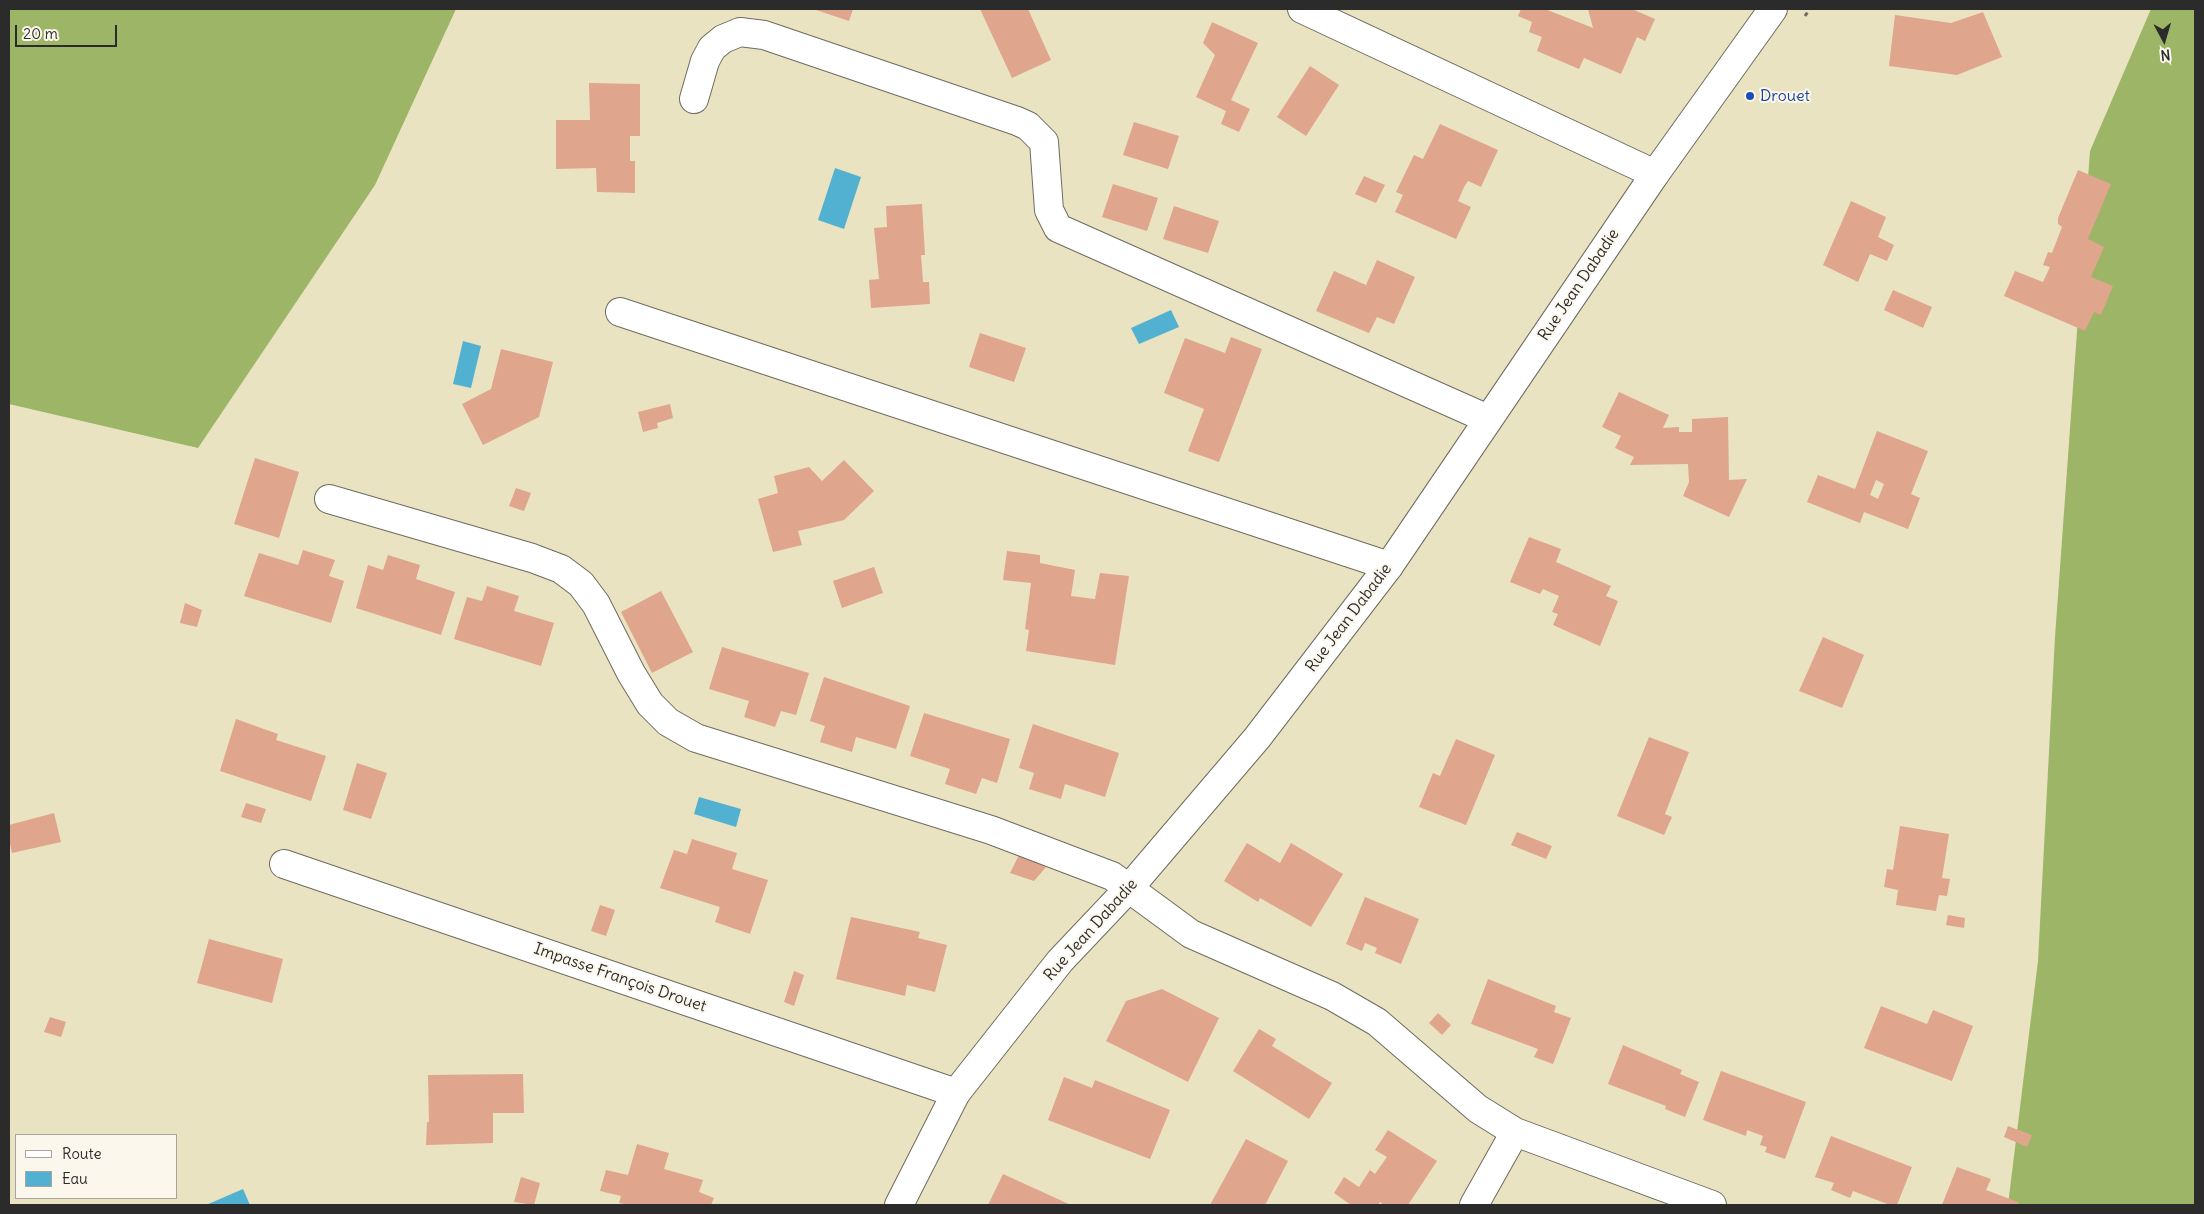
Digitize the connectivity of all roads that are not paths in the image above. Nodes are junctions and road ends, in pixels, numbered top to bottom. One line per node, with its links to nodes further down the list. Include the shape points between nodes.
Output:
1 (1302, 9): 4 (street)
2 (1773, 9): 4 (street, Rue Jean Dabadie)
3 (694, 99): 6 (street, via 712,48 740,32 764,35 1017,121 1028,126 1044,142 1049,210 1058,228)
4 (1655, 174): 6 (street, Rue Jean Dabadie)
5 (620, 312): 8 (street)
6 (1488, 419): 8 (street, Rue Jean Dabadie)
7 (329, 499): 10 (street, via 561,569 581,584 596,604 650,704 668,722 696,738 991,830 1112,876)
8 (1389, 566): 10 (street, Rue Jean Dabadie, via 1257,738)
9 (284, 864): 11 (street, Impasse François Drouet)
10 (1130, 887): 11 (street, Rue Jean Dabadie, via 1060,960); 12 (street, via 1191,934 1332,996 1377,1022 1478,1109)
11 (956, 1092): 13 (street, Rue Jean Dabadie)
12 (1515, 1132): 14 (street); 15 (street)
13 (899, 1205)
14 (1474, 1205)
15 (1712, 1205)

